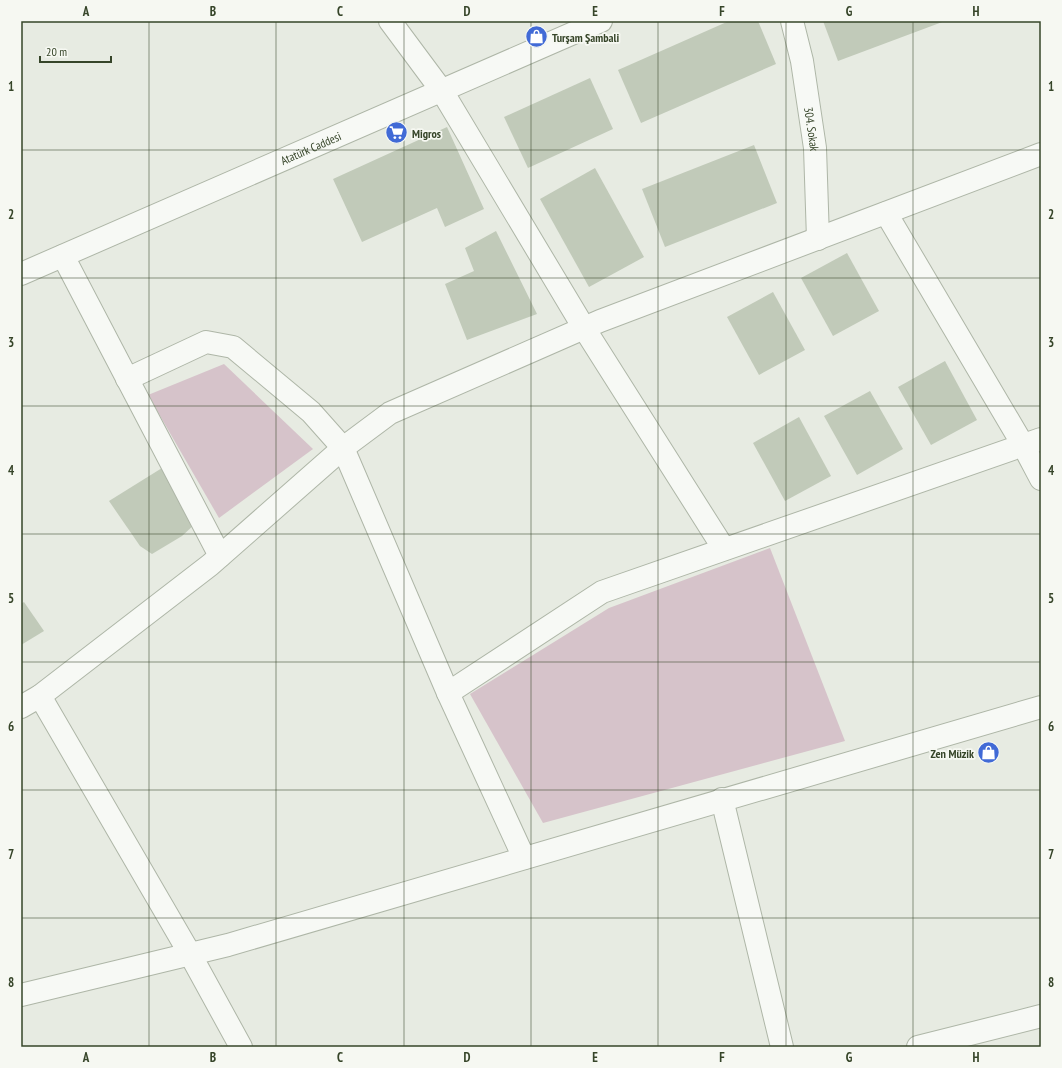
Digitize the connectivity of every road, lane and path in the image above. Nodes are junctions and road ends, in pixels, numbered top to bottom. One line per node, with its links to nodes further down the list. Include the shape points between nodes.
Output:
1 (390, 21): 4 (street)
2 (601, 21): 4 (street, Atatürk Caddesi)
3 (792, 21): 7 (street, 304. Sokak, via 802,60 815,148)
4 (442, 91): 8 (street, Atatürk Caddesi); 10 (street)
5 (1041, 154): 6 (street)
6 (886, 213): 7 (street); 12 (street)
7 (818, 239): 10 (street)
8 (63, 256): 9 (street, Atatürk Caddesi); 11 (street)
9 (21, 274)
10 (584, 328): 13 (street, via 390,413); 15 (street)
11 (127, 379): 13 (street, via 206,342 233,347 311,412); 16 (street)
12 (1032, 442): 14 (street); 15 (street)
13 (343, 448): 16 (street); 17 (street)
14 (1041, 479)
15 (724, 550): 17 (street, via 602,592)
16 (220, 556): 18 (street)
17 (448, 693): 22 (street)
18 (40, 696): 19 (street); 23 (street)
19 (21, 707)
20 (1041, 707): 21 (street)
21 (722, 799): 22 (street); 27 (street)
22 (524, 858): 23 (street)
23 (190, 954): 24 (street); 26 (street)
24 (21, 996)
25 (1041, 1016): 28 (street)
26 (241, 1047)
27 (782, 1047)
28 (918, 1047)

